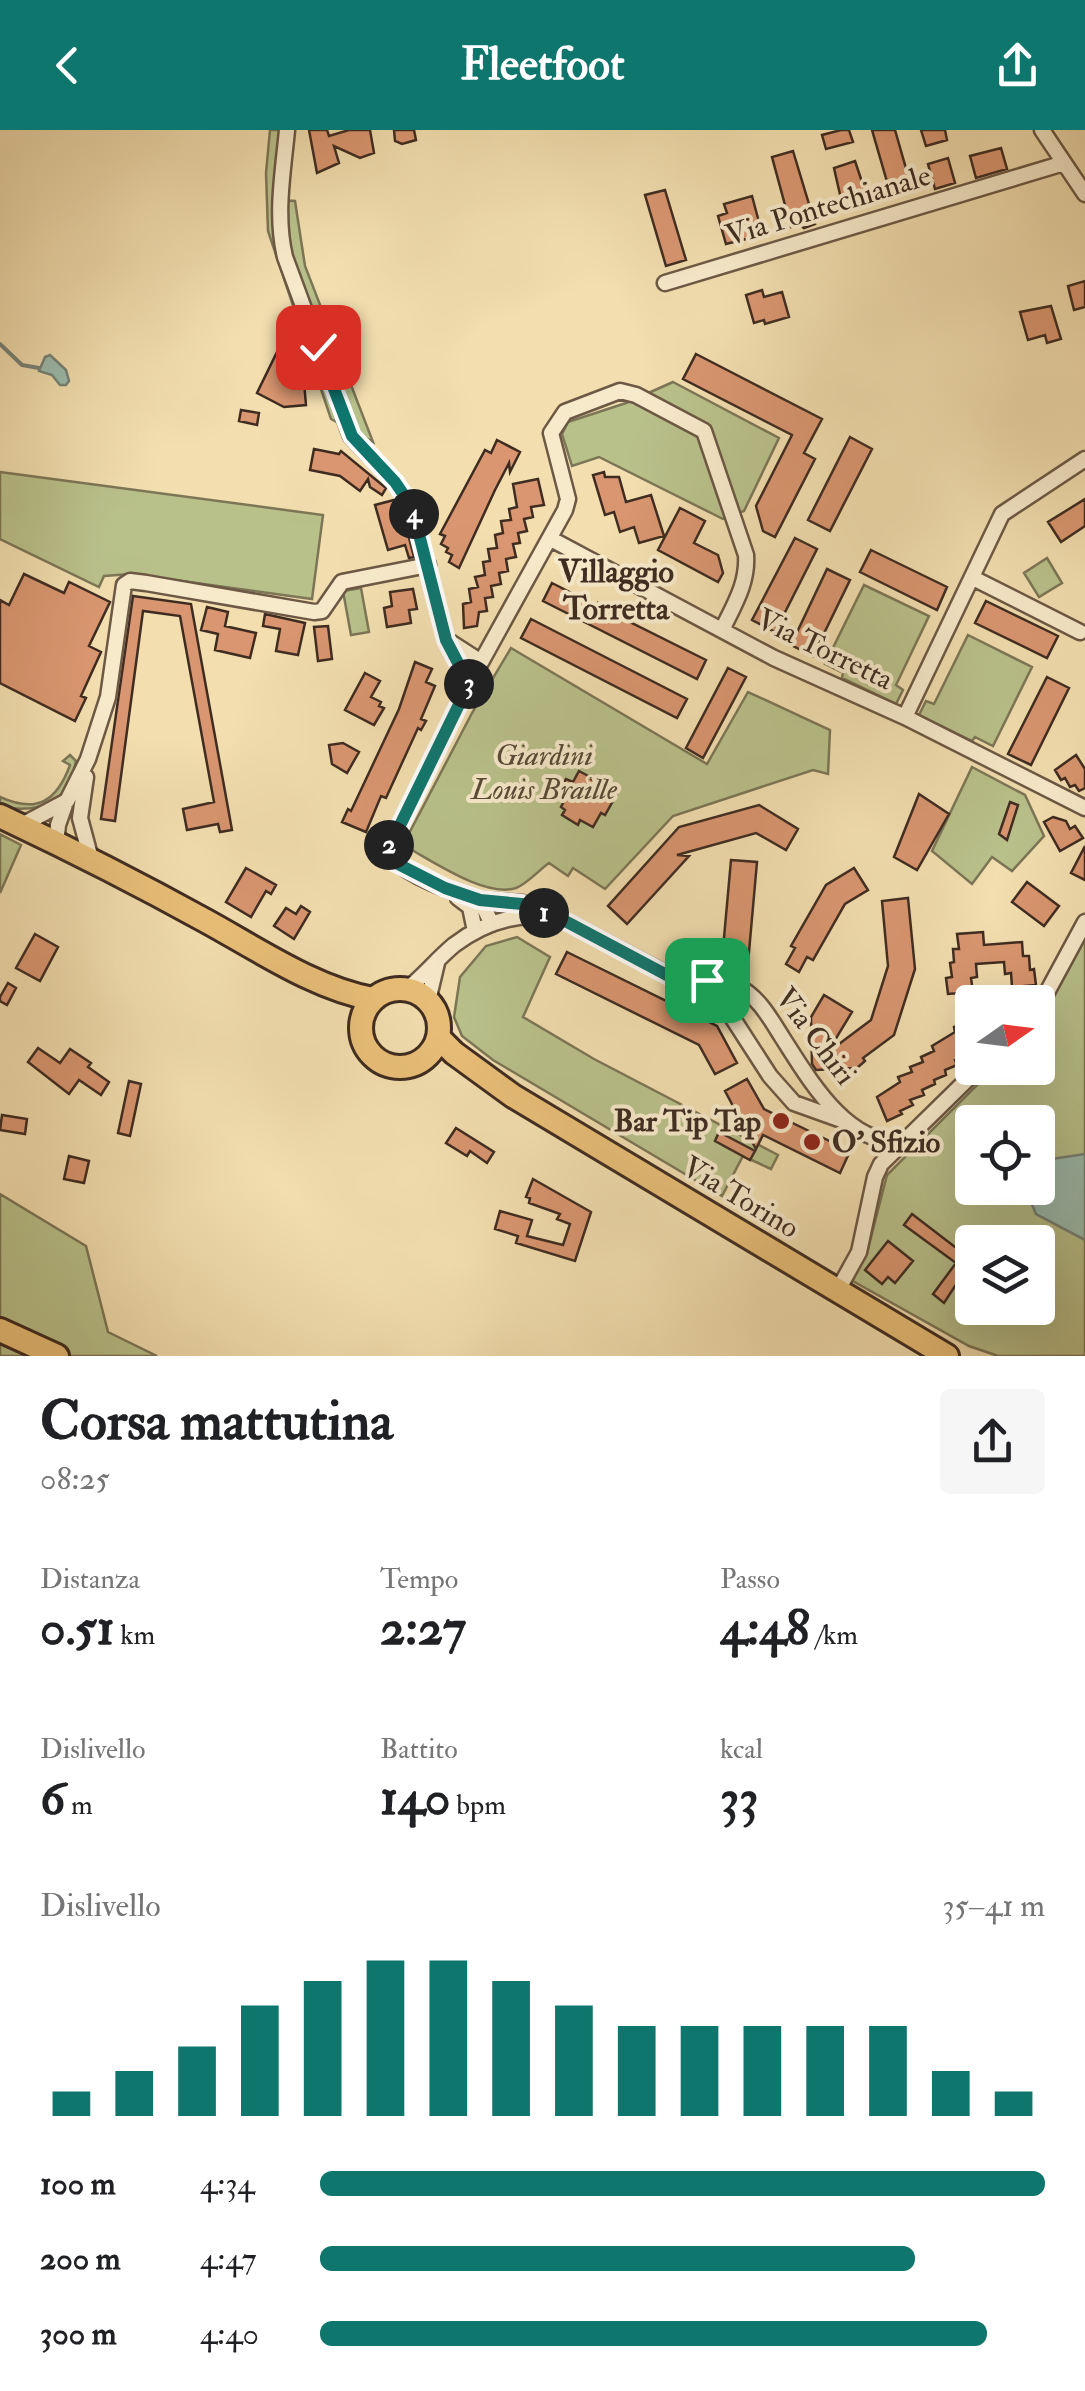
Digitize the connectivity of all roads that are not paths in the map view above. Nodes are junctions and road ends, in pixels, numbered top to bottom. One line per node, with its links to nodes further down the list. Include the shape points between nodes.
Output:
1 (287, 130): 8 (street, via 280,208 285,258 352,436 405,494)
2 (1042, 130): 3 (street)
3 (1064, 163): 4 (street); 5 (street, Via Pontechianale)
4 (1085, 194)
5 (666, 283)
6 (1085, 459): 9 (street, via 1002,514)
7 (550, 540): 10 (street, Via Torretta); 10 (street, Via Torretta, via 568,498 552,445 555,423 565,412 612,393 636,394 704,431 710,441 746,555 742,590); 13 (street, Via Torretta)
8 (428, 565): 12 (street); 16 (street, via 342,582 322,611 314,612 130,581 121,595 108,698)
9 (973, 578): 11 (street); 15 (street)
10 (722, 630): 15 (street, Via Torretta)
11 (1080, 632)
12 (446, 640): 13 (street); 14 (street)
13 (482, 662): 14 (street, Via Torretta)
14 (469, 684): 23 (street, Via Chiri, via 387,852)
15 (904, 717): 18 (street, Via Torretta)
16 (88, 759): 17 (street); 19 (street)
17 (67, 801): 20 (street); 21 (street)
18 (1085, 808)
19 (80, 818): 21 (street); 22 (street)
20 (10, 821): 21 (main road)
21 (56, 843): 22 (main road)
22 (91, 859): 34 (main road, via 352,995)
23 (445, 888): 24 (street, Via Chiri); 28 (street, Via Chiri, via 470,907)
24 (480, 900): 25 (street, Via Chiri, via 522,904); 27 (street)
25 (548, 915): 27 (street); 30 (street, Via Chiri)
26 (1085, 922): 31 (street)
27 (492, 924): 28 (street)
28 (475, 931): 29 (street)
29 (437, 964): 32 (street); 33 (street)
30 (678, 981): 37 (street, Via Chiri, via 730,1014 794,1103); 37 (street, Via Chiri, via 733,984 750,993)
31 (1051, 985)
32 (407, 989): 33 (main road); 34 (main road, via 389,990)
33 (428, 1001): 35 (main road, via 438,1022)
34 (367, 1009): 35 (main road, via 366,1046 378,1060 405,1066)
35 (432, 1046): 41 (main road, Via Torino)
36 (962, 1085): 39 (street)
37 (846, 1122): 38 (street, Via Chiri)
38 (865, 1136): 39 (street, Via Chiri); 40 (street)
39 (904, 1141): 40 (street)
40 (874, 1177): 41 (street, via 860,1252)
41 (838, 1290): 43 (main road, Via Torino)
42 (0, 1330): 44 (main road)
43 (943, 1353): 45 (main road, Via Torino)
44 (57, 1356)
45 (962, 1356)

